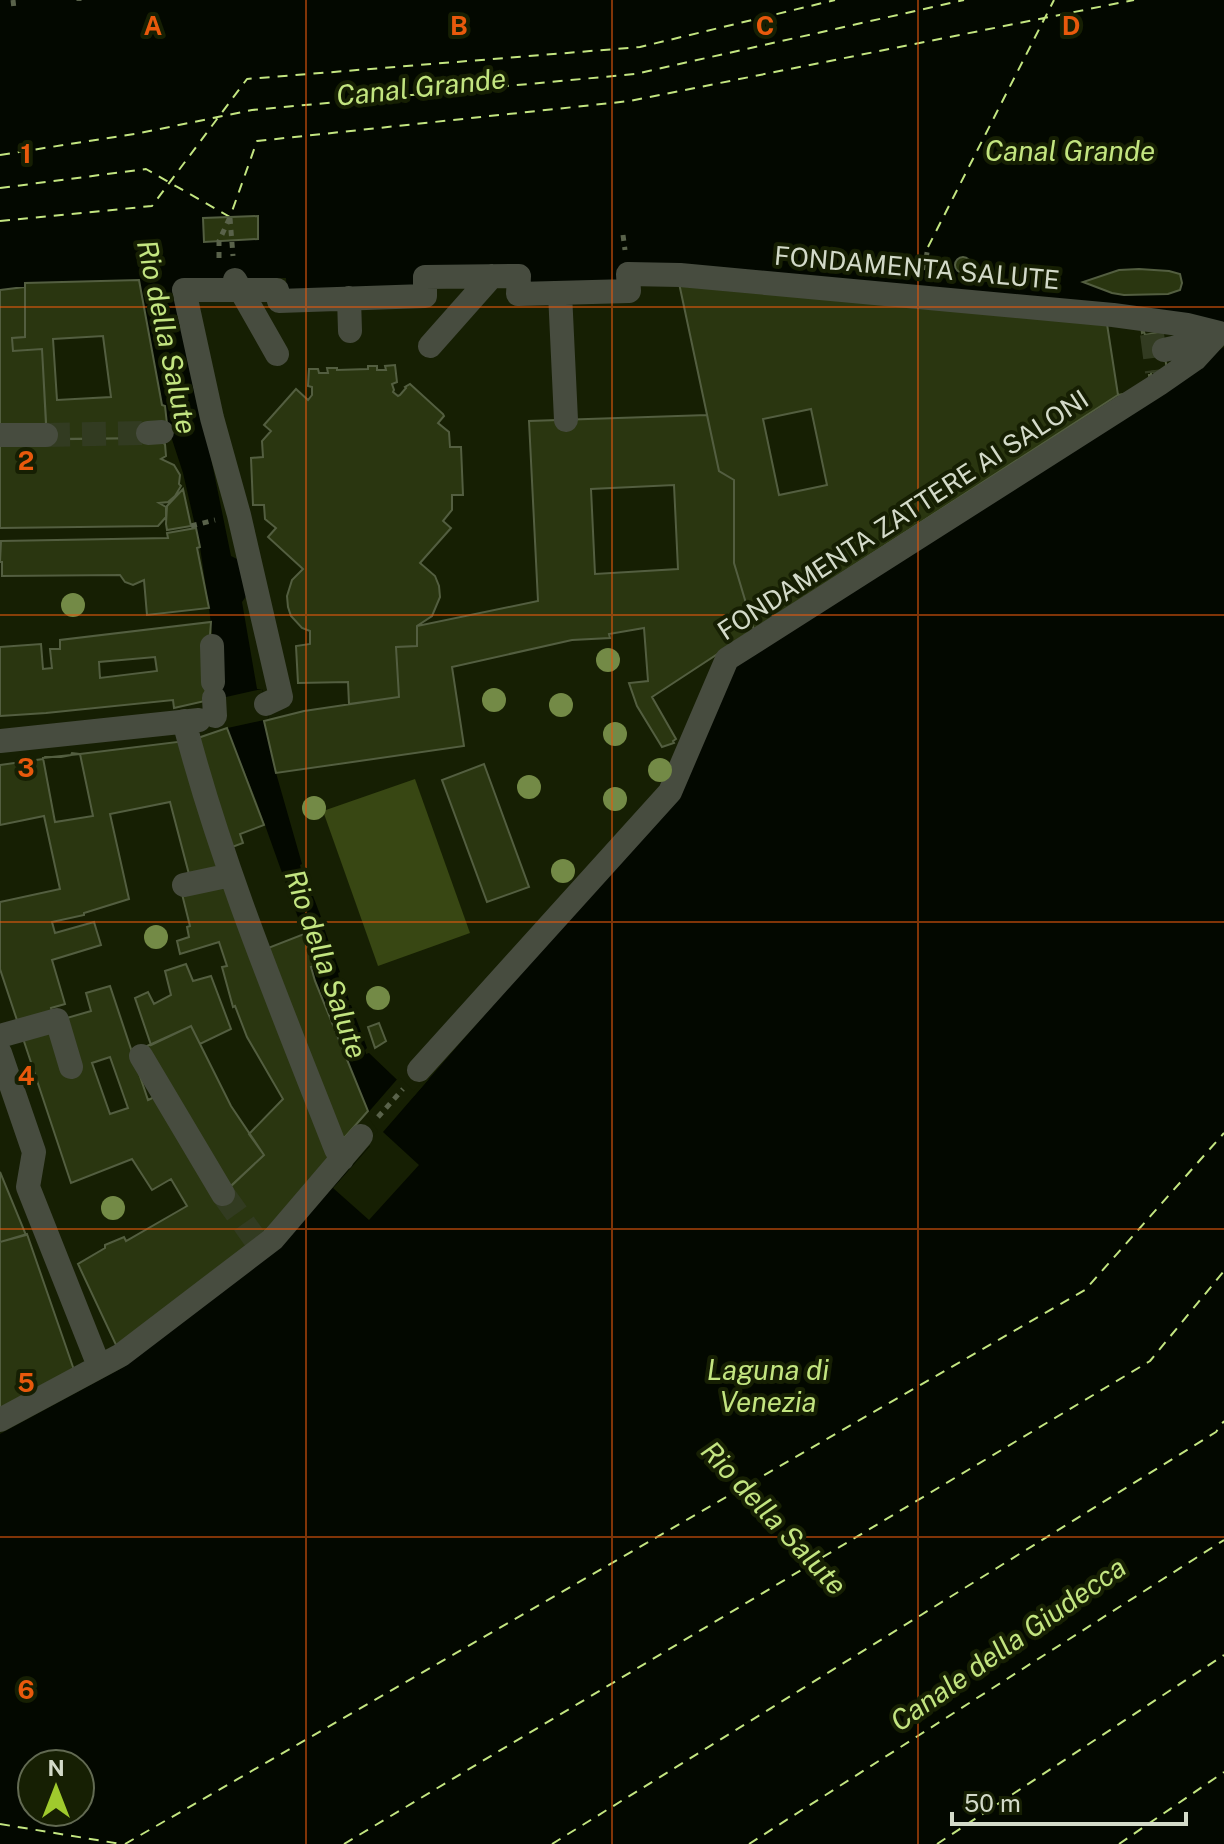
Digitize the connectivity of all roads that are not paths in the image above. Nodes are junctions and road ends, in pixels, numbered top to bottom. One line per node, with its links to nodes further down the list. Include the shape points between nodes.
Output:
1 (492, 276): 3 (street, via 519,276 518,294); 4 (street, via 425,277 425,296); 7 (street)
2 (231, 278): 4 (street, via 277,290 279,301); 8 (street); 14 (street, via 184,290 233,516 281,697)
3 (560, 293): 9 (street, FONDAMENTA SALUTE, via 629,291 628,274 680,275); 10 (street)
4 (349, 298): 5 (street)
5 (350, 331)
6 (1191, 343): 9 (street); 9 (street, FONDAMENTA SALUTE); 9 (street, FONDAMENTA SALUTE)
7 (430, 346)
8 (277, 354)
9 (1154, 359): 23 (street, FONDAMENTA ZATTERE AI SALONI, via 727,659 670,792)
10 (566, 420)
11 (0, 435): 12 (street)
12 (46, 435)
13 (212, 646): 15 (street)
14 (266, 704)
15 (205, 707): 16 (street); 17 (street, via 198,773)
16 (0, 741)
17 (231, 875): 18 (street); 25 (street)
18 (184, 885)
19 (0, 1036): 22 (street, via 57,1020)
20 (0, 1053): 27 (street, via 34,1152 28,1187)
21 (141, 1056): 26 (street)
22 (71, 1067)
23 (411, 1079)
24 (369, 1128): 25 (street)
25 (342, 1159): 27 (street, via 273,1239 259,1244 121,1355)
26 (223, 1194)
27 (99, 1366): 28 (street)
28 (0, 1420)

